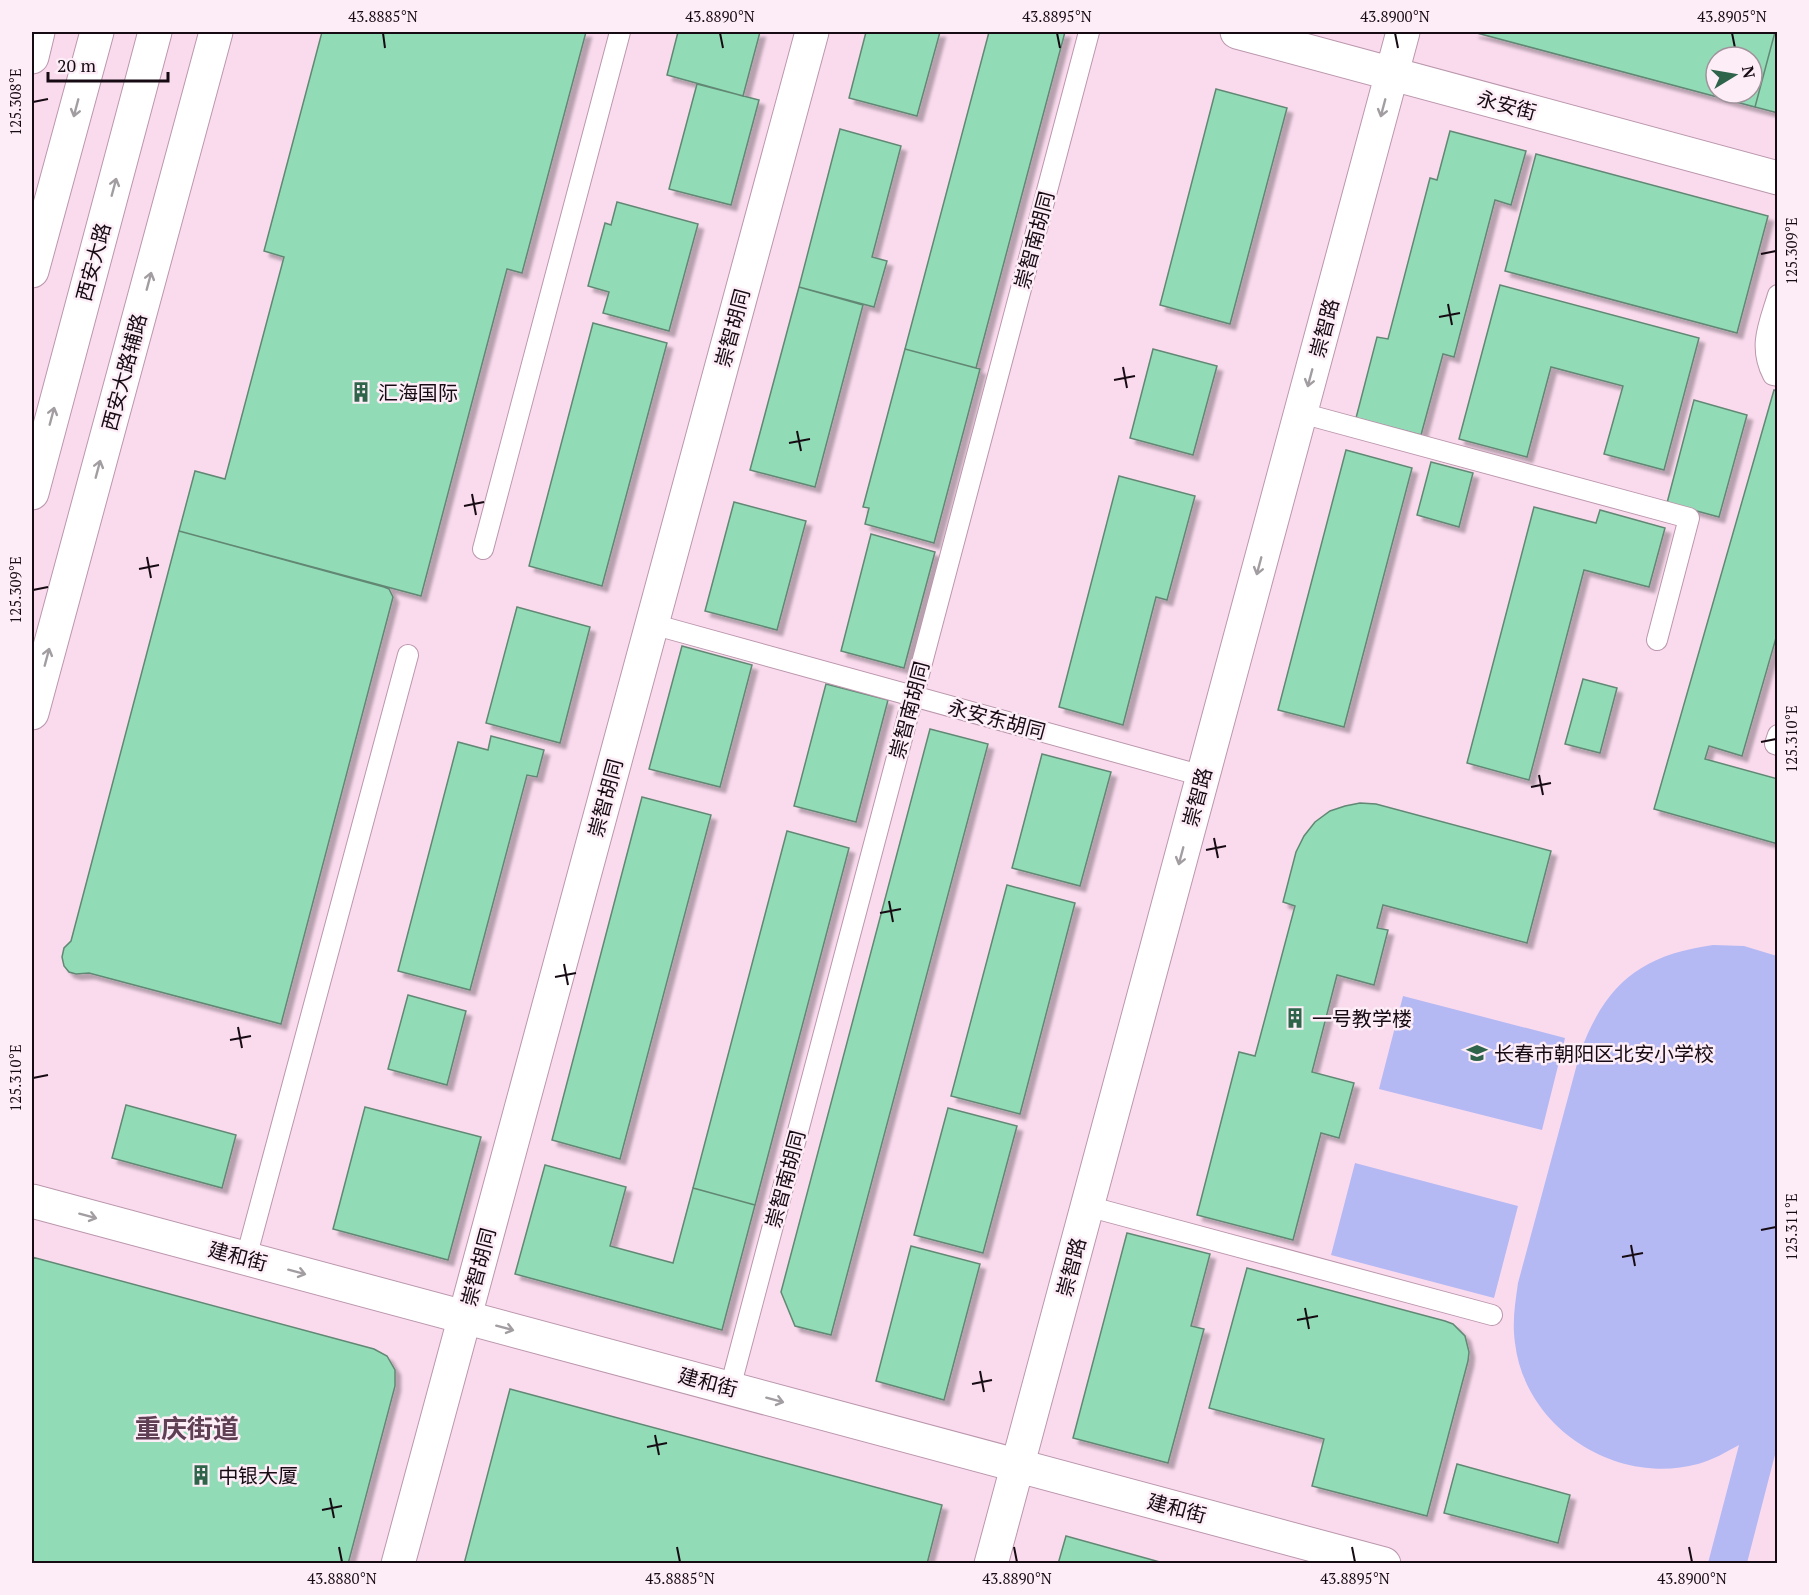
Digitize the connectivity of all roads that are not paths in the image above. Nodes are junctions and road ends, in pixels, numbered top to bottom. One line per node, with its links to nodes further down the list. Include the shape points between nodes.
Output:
1 (38, 32): 10 (street)
2 (96, 32): 13 (street, one-way to 13)
3 (155, 32): 17 (street, 西安大路, one-way to 3)
4 (216, 32): 23 (street, 西安大路辅路, one-way to 4)
5 (620, 32): 18 (lane)
6 (812, 32): 19 (street, 崇智胡同)
7 (1089, 32): 22 (lane, 崇智南胡同)
8 (1237, 32): 11 (street, 永安街)
9 (1403, 32): 11 (street, 崇智路)
10 (32, 57)
11 (1392, 74): 12 (street, 永安街); 16 (street, 崇智路, one-way to 16)
12 (1778, 178)
13 (32, 271)
14 (1778, 295): 15 (lane, via 1765,341 1766,361 1773,375)
15 (1778, 376)
16 (1301, 413): 20 (lane, via 1689,518); 26 (street, 崇智路, one-way to 26)
17 (32, 492)
18 (483, 549)
19 (652, 624): 22 (lane, 永安东胡同); 31 (street, 崇智胡同)
20 (1657, 640)
21 (408, 655): 29 (lane)
22 (913, 696): 26 (lane, 永安东胡同); 32 (lane, 崇智南胡同)
23 (32, 714)
24 (1778, 735): 25 (lane)
25 (1778, 745)
26 (1203, 776): 28 (street, 崇智路, one-way to 28)
27 (32, 1201): 29 (street, 建和街, one-way to 29)
28 (1087, 1206): 30 (lane); 33 (street, 崇智路)
29 (246, 1258): 31 (street, 建和街, one-way to 31)
30 (1492, 1315)
31 (465, 1317): 32 (street, 建和街, one-way to 32); 34 (street, 崇智胡同)
32 (730, 1388): 33 (street, 建和街, one-way to 33)
33 (1017, 1465): 35 (street, 崇智路); 36 (street, 建和街)
34 (398, 1563)
35 (991, 1563)
36 (1384, 1563)

